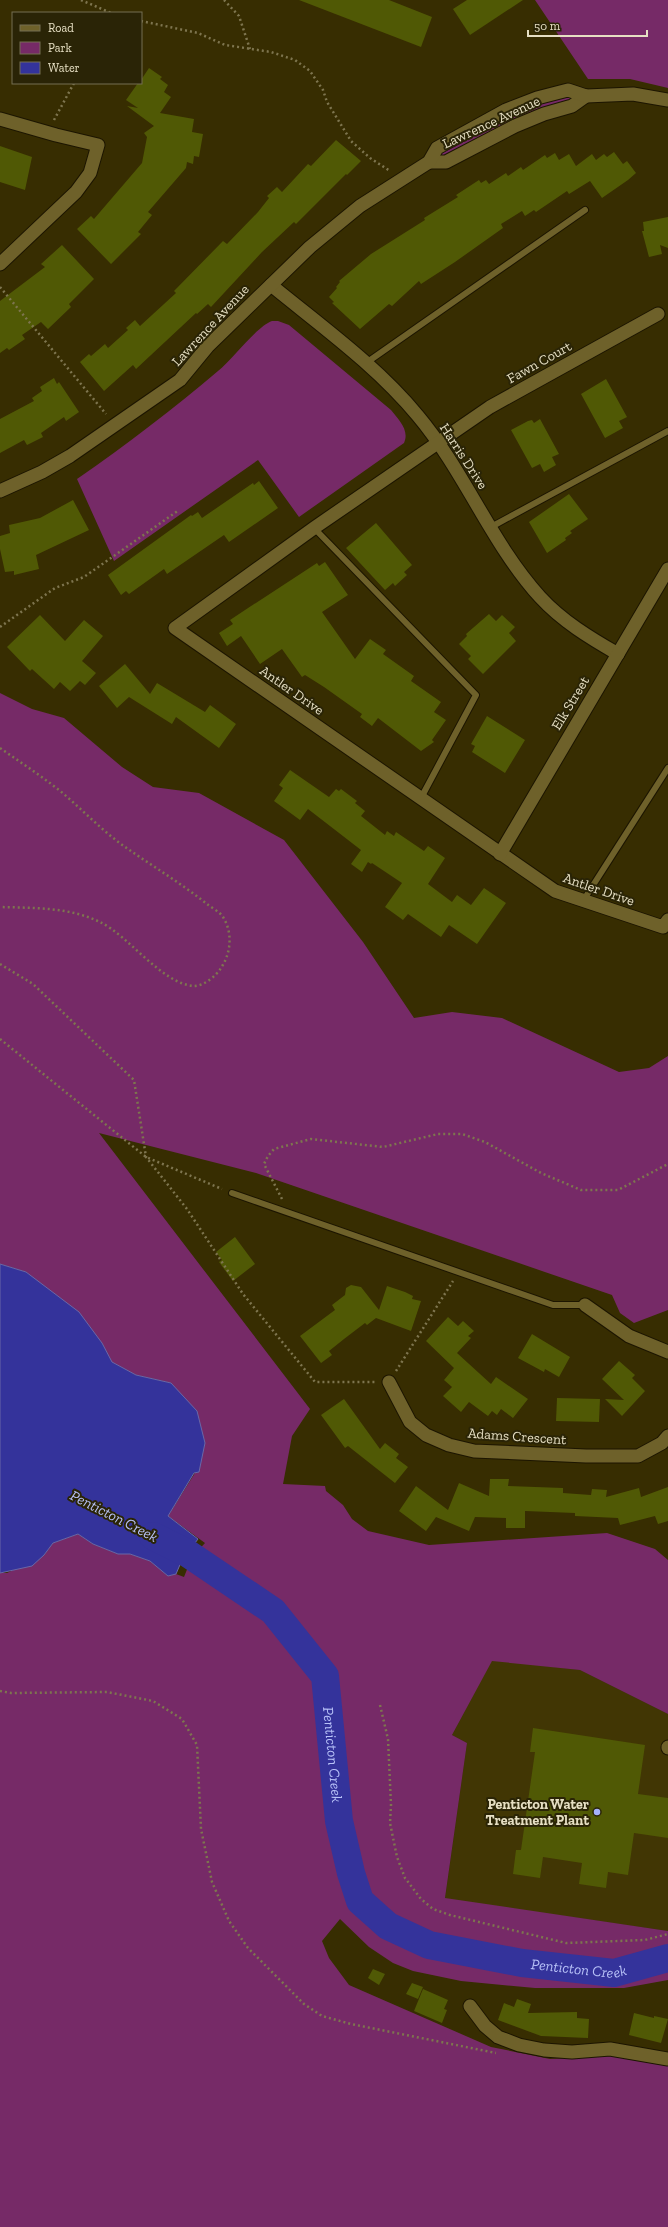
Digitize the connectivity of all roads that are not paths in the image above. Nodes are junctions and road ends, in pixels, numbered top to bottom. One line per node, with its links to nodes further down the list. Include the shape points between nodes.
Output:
1 (668, 100): 5 (street, Lawrence Avenue, via 633,94 586,96 568,90 506,110 437,148 429,162 360,206 310,247)
2 (0, 119): 4 (street, via 98,145 90,173 76,192)
3 (584, 210): 7 (lane)
4 (0, 264)
5 (271, 285): 7 (street, Harris Drive); 10 (street, Lawrence Avenue, via 208,346 180,380 59,462)
6 (658, 314): 9 (street, Fawn Court, via 490,407)
7 (365, 364): 9 (street, Harris Drive, via 400,395)
8 (668, 431): 11 (lane)
9 (438, 444): 11 (street, Harris Drive); 12 (street, Antler Drive)
10 (0, 491)
11 (491, 527): 14 (street, Harris Drive, via 519,572 541,598 566,621)
12 (314, 528): 16 (lane, via 476,695); 16 (street, Antler Drive, via 174,628)
13 (668, 569): 14 (street, Elk Street)
14 (618, 654): 17 (street, Elk Street)
15 (668, 768): 18 (lane)
16 (421, 798): 17 (street, Antler Drive)
17 (500, 854): 18 (street, Antler Drive, via 555,891)
18 (583, 901): 19 (street, Antler Drive, via 663,927)
19 (668, 920)
20 (232, 1193): 21 (lane, via 553,1305)
21 (585, 1305): 22 (street, via 629,1336)
22 (668, 1352)
23 (389, 1382): 24 (street, Adams Crescent, via 410,1422 426,1435 449,1445 474,1451 638,1456 662,1444)
24 (668, 1436)
25 (470, 2006): 26 (street, via 485,2026 498,2037 519,2045 572,2052 610,2049)
26 (668, 2059)

